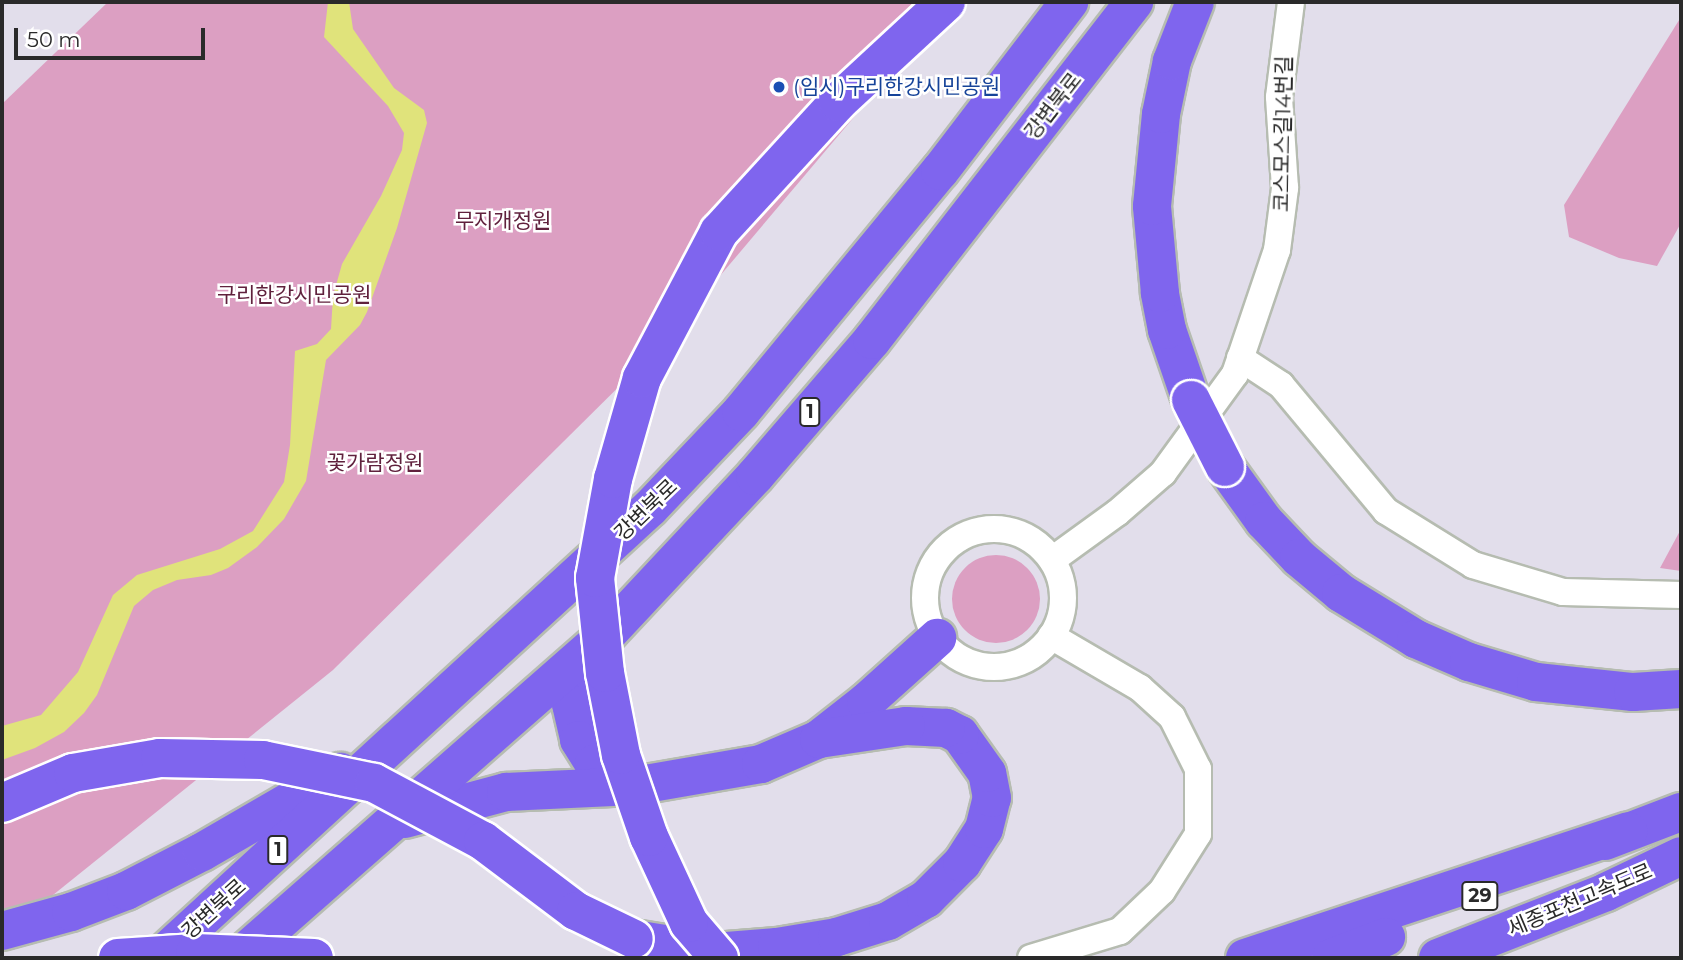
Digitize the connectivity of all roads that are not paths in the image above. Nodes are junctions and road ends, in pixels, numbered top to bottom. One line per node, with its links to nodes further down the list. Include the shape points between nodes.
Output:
1 (946, 2): 27 (highway, bridge, via 838,102 719,232 642,378 613,480 595,578 621,755 649,837 689,923)
2 (1069, 2): 14 (highway, 강변북로 / 1, via 940,171 741,412 650,508)
3 (1134, 2): 9 (highway, 강변북로 / 1, via 872,340 755,476)
4 (1195, 2): 12 (highway, bridge, via 1172,61 1160,114 1152,206 1167,330 1191,400 1225,467 1264,521 1299,558 1341,593 1416,639 1469,662 1536,682 1633,692)
5 (1291, 2): 6 (street, 코스모스길14번길, via 1279,97 1285,188 1277,250)
6 (1240, 358): 7 (street, 코스모스길14번길, via 1234,374 1163,473); 8 (street, via 1281,385 1386,512 1473,565 1563,592)
7 (1052, 560): 10 (street, via 1063,598); 11 (street, via 1039,545 1003,530 983,530 947,547 934,563 924,601)
8 (1681, 594)
9 (609, 632): 15 (highway, via 583,671 571,704 579,740 594,764); 18 (highway, 강변북로 / 1)
10 (1051, 636): 11 (street, via 1027,659 995,668 962,660); 28 (street, via 1140,688 1172,717 1198,769 1198,834 1162,891 1120,931)
11 (937, 638): 13 (highway)
12 (1681, 690)
13 (819, 739): 15 (highway, via 761,764); 16 (highway, bridge, via 906,726 946,728 960,735 987,773 992,798 984,829 962,863 926,899 888,921 777,947 714,952 634,939 576,911 483,841 374,783 263,760 160,758 74,773)
14 (397, 740): 22 (highway, via 126,891); 24 (highway, 강변북로 / 1)
15 (634, 786): 18 (highway, via 506,792)
16 (2, 803)
17 (1681, 812): 19 (highway, 세종포천고속도로 / 29)
18 (397, 821): 25 (highway, 강변북로 / 1)
19 (1628, 831): 29 (highway); 30 (highway, 세종포천고속도로 / 29)
20 (1681, 856): 21 (highway, 세종포천고속도로 / 29)
21 (1606, 892): 31 (highway, 세종포천고속도로 / 29); 32 (highway)
22 (2, 931)
23 (118, 958): 26 (highway, bridge, via 195,953)
24 (159, 958)
25 (238, 958)
26 (314, 958)
27 (719, 958)
28 (1031, 958)
29 (1245, 958)
30 (1331, 958)
31 (1438, 958)
32 (1471, 958)

